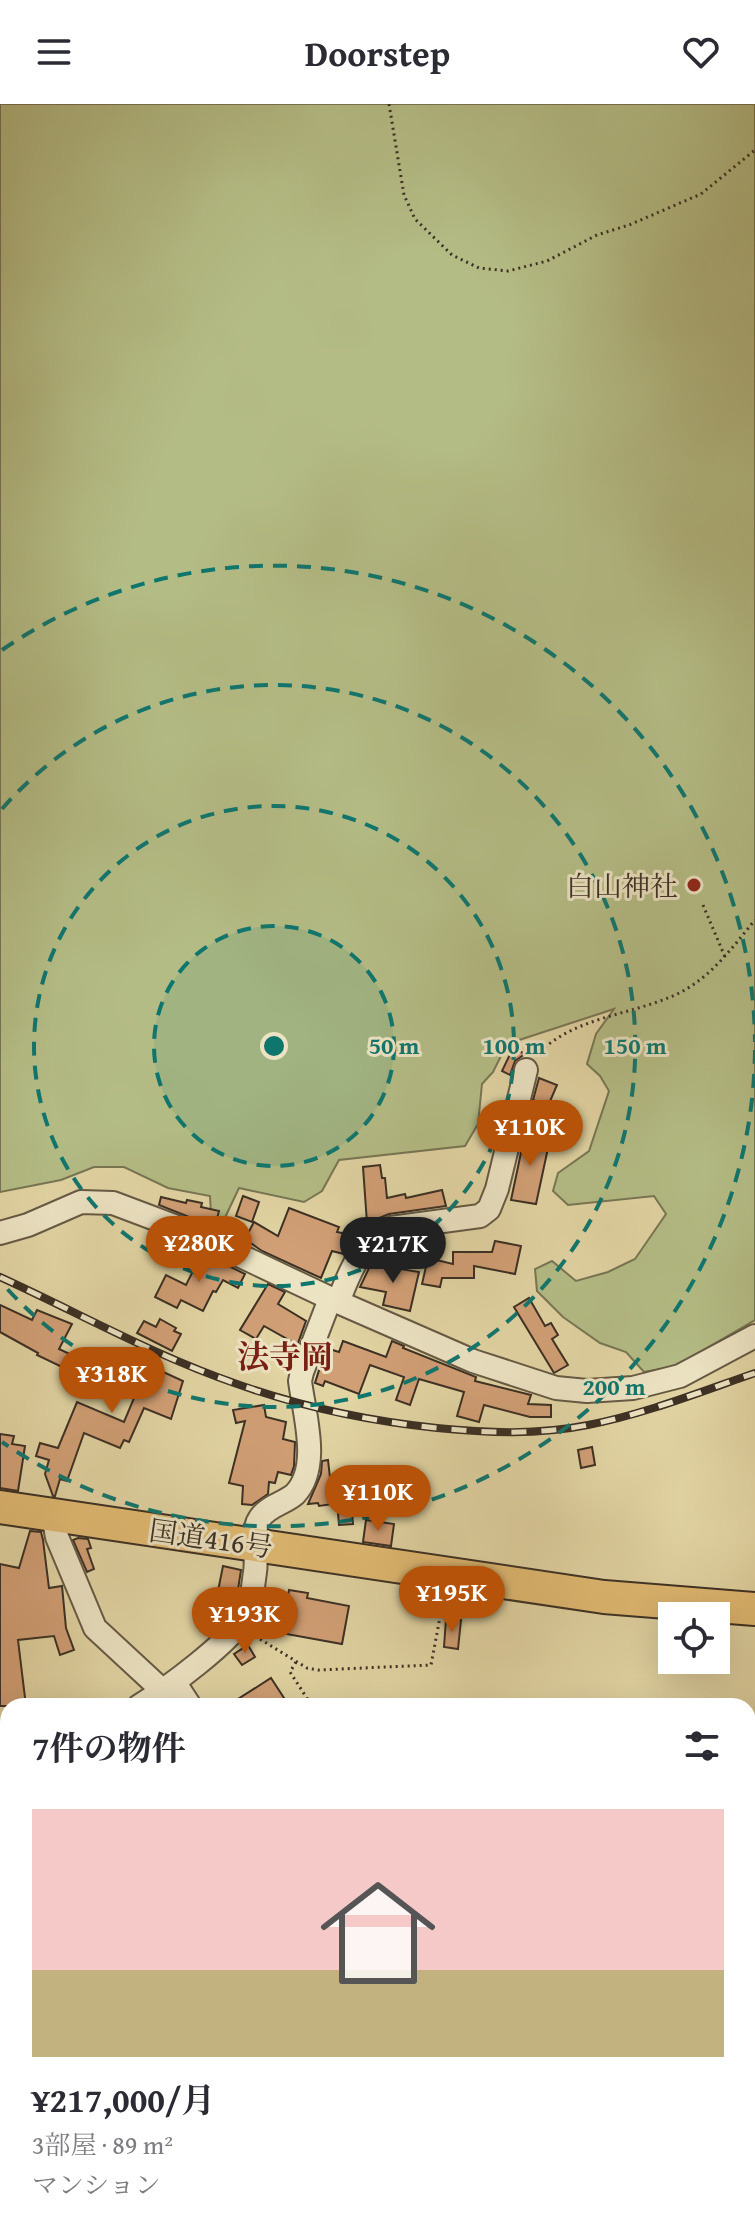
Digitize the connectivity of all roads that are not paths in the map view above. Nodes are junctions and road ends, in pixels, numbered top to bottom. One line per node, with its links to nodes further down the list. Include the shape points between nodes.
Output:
1 (526, 1070): 3 (street, via 489,1209 480,1216 378,1233)
2 (0, 1233): 3 (street, via 81,1202 113,1203 190,1232)
3 (334, 1300): 4 (street, via 487,1365 556,1388 587,1391 633,1388 680,1376); 7 (street, via 300,1381 309,1469 302,1486 260,1518)
4 (755, 1336)
5 (0, 1507): 6 (highway, 国道416号)
6 (53, 1515): 7 (highway, 国道416号); 9 (street, via 95,1628)
7 (256, 1545): 8 (highway, 国道416号, via 604,1597); 9 (street, via 247,1613)
8 (755, 1609)
9 (169, 1687): 10 (street); 11 (street)
10 (152, 1698)
11 (181, 1698)

